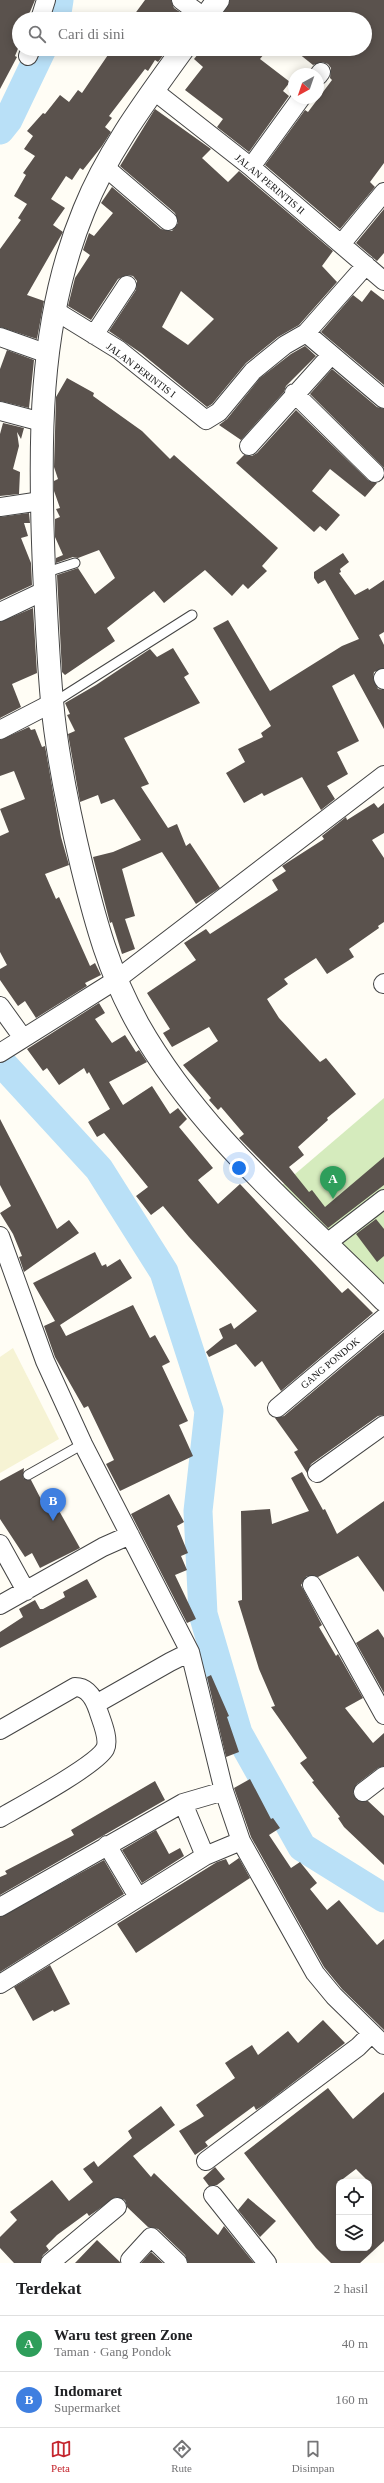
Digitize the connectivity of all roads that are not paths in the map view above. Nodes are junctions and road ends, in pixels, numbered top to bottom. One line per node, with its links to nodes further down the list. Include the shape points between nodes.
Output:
1 (46, 0): 4 (street)
2 (181, 0): 5 (street)
3 (218, 0): 6 (street)
4 (42, 12)
5 (196, 12)
6 (209, 12)
7 (177, 56): 8 (street)
8 (153, 90): 10 (street); 11 (street, JALAN PERINTIS II)
9 (298, 104): 11 (street)
10 (105, 167): 13 (street); 18 (street, via 84,210 66,262)
11 (251, 167): 14 (street, JALAN PERINTIS II)
12 (384, 192): 14 (street)
13 (168, 221)
14 (342, 243): 15 (street, JALAN PERINTIS II)
15 (366, 265): 16 (street, JALAN PERINTIS II); 19 (street)
16 (384, 281)
17 (127, 285): 20 (street)
18 (54, 310): 20 (street, JALAN PERINTIS I); 22 (street)
19 (306, 333): 20 (street, JALAN PERINTIS I, via 285,345 253,371 219,412 206,420 119,350); 23 (street)
20 (94, 335)
21 (0, 337): 22 (street)
22 (48, 354): 27 (street)
23 (331, 355): 24 (street); 25 (street)
24 (294, 393): 28 (street); 29 (street)
25 (384, 399)
26 (0, 411): 27 (street)
27 (42, 422): 30 (street)
28 (249, 446)
29 (375, 473)
30 (41, 501): 31 (street); 33 (street)
31 (0, 507)
32 (75, 563): 33 (lane)
33 (44, 582): 34 (street); 36 (street)
34 (0, 612)
35 (192, 615): 36 (lane)
36 (52, 703): 37 (street); 39 (street, via 74,831 103,948)
37 (0, 730)
38 (384, 775): 39 (street)
39 (116, 980): 41 (street); 44 (street, via 138,1024 195,1108 247,1168)
40 (0, 1006): 41 (street)
41 (12, 1045)
42 (384, 1199): 44 (street)
43 (0, 1236): 45 (street)
44 (327, 1243): 46 (street)
45 (6, 1277): 50 (street)
46 (384, 1300)
47 (384, 1318): 48 (street, GANG PONDOK)
48 (277, 1408)
49 (384, 1425): 51 (street)
50 (83, 1444): 52 (lane); 53 (street)
51 (317, 1473)
52 (28, 1475)
53 (127, 1537): 56 (street, via 103,1547); 58 (street)
54 (0, 1544): 56 (street)
55 (312, 1585): 60 (street)
56 (26, 1591): 57 (street)
57 (0, 1605)
58 (181, 1656): 59 (street); 64 (street)
59 (96, 1704): 61 (street, via 86,1689 75,1687); 65 (street, via 106,1748 62,1782)
60 (384, 1715)
61 (0, 1730)
62 (384, 1776): 63 (street)
63 (362, 1792)
64 (203, 1797): 66 (street); 67 (street); 67 (street)
65 (0, 1818)
66 (106, 1845): 68 (street); 69 (street)
67 (222, 1849): 68 (street); 71 (street, via 315,1973)
68 (138, 1897): 70 (street)
69 (0, 1907)
70 (0, 1984)
71 (370, 2041): 72 (street)
72 (206, 2161)
73 (213, 2195): 78 (street)
74 (117, 2207): 76 (street)
75 (130, 2260): 77 (street, via 151,2237)
76 (50, 2263)
77 (178, 2263)
78 (267, 2263)

